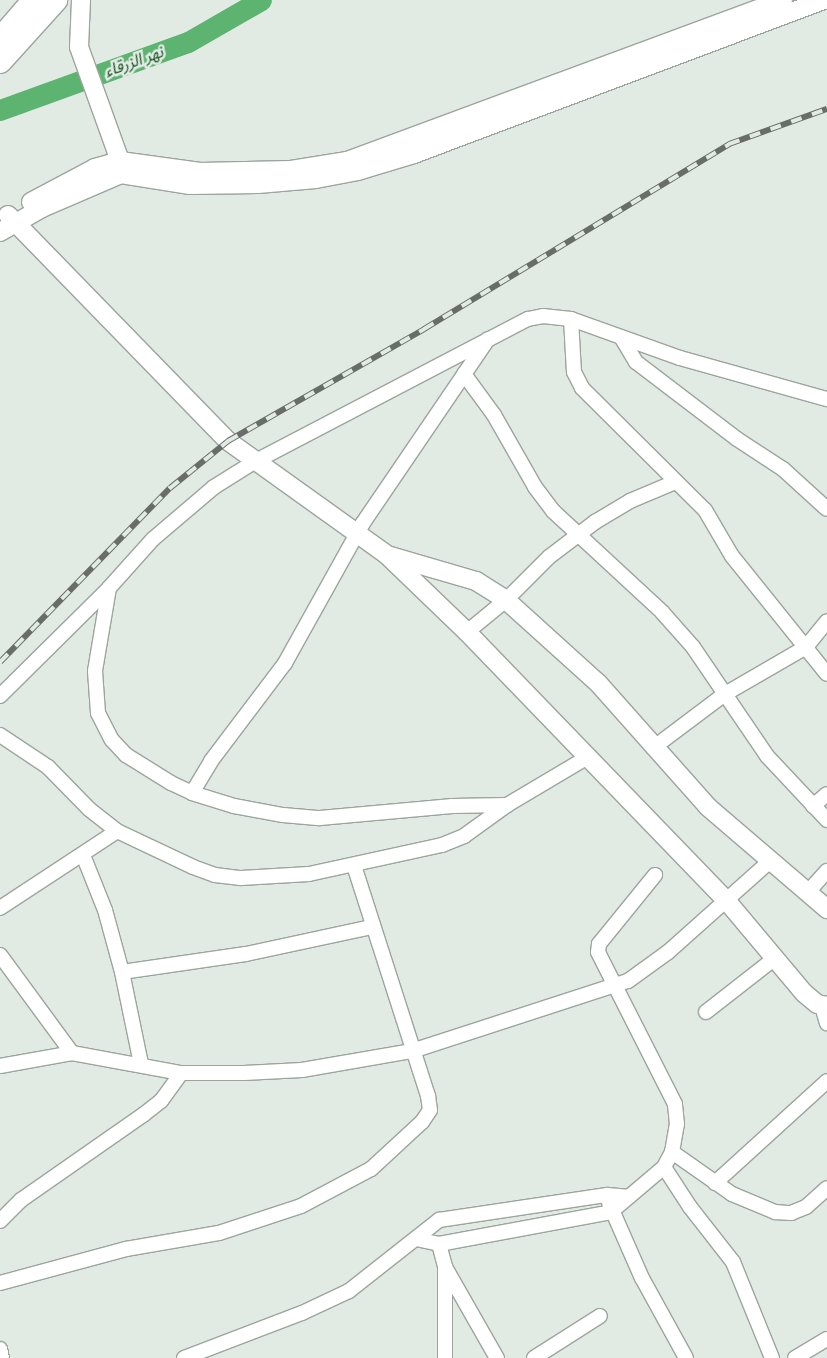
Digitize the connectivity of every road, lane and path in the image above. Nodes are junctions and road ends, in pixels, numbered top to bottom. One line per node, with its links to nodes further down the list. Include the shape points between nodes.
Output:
1 (32, 0): 7 (main road)
2 (56, 0): 8 (main road)
3 (81, 0): 10 (street, via 79,47)
4 (783, 0): 9 (street)
5 (823, 0): 6 (street)
6 (802, 4): 9 (street)
7 (0, 37)
8 (0, 62)
9 (411, 147): 10 (street, via 291,170 200,172)
10 (121, 168): 11 (street); 12 (street, via 95,168)
11 (42, 208): 12 (street); 14 (street, via 36,230)
12 (9, 221): 14 (street)
13 (0, 239): 14 (street, via 18,239)
14 (39, 246): 20 (street, via 219,432)
15 (571, 319): 16 (street, via 542,316); 17 (street); 21 (street, via 574,372 582,388)
16 (488, 338): 18 (street); 20 (street)
17 (621, 338): 19 (street, via 701,365); 22 (street, via 636,362 782,469)
18 (464, 374): 23 (street); 24 (street, via 494,415 535,487)
19 (827, 399)
20 (254, 462): 23 (street); 27 (street, via 194,502)
21 (676, 482): 24 (street, via 630,501); 32 (street, via 705,510 732,556)
22 (827, 509)
23 (356, 535): 25 (street); 39 (street, via 285,663 211,761)
24 (576, 535): 29 (street); 34 (street, via 662,612 693,646)
25 (387, 555): 26 (street); 28 (street)
26 (447, 572): 28 (street, via 431,582); 29 (street, via 476,581)
27 (109, 588): 35 (street); 39 (street, via 95,672 98,713 112,740 126,755)
28 (431, 598): 31 (street)
29 (506, 600): 31 (street); 37 (street, via 598,683)
30 (827, 621): 32 (street)
31 (467, 632): 38 (street)
32 (806, 646): 33 (street); 34 (street)
33 (827, 674)
34 (725, 694): 37 (street); 42 (street, via 767,756)
35 (0, 696)
36 (0, 736): 44 (street, via 48,767 89,809)
37 (653, 748): 46 (street, via 708,807)
38 (588, 757): 41 (street); 51 (street)
39 (192, 793): 41 (street, via 283,815 320,818)
40 (827, 794): 42 (street)
41 (506, 804): 47 (street, via 464,836)
42 (813, 806): 43 (street)
43 (827, 820)
44 (117, 831): 45 (street); 47 (street, via 169,858 215,874 268,878)
45 (83, 855): 52 (street); 57 (street, via 105,910)
46 (769, 862): 50 (street); 51 (street)
47 (354, 866): 54 (street)
48 (827, 872): 50 (street)
49 (655, 875): 58 (street, via 599,944 599,956)
50 (807, 893): 53 (street)
51 (726, 900): 56 (street); 58 (street, via 655,962)
52 (0, 908)
53 (827, 909)
54 (372, 927): 57 (street, via 246,954); 62 (street)
55 (0, 955): 63 (street)
56 (775, 958): 59 (street, via 804,993); 60 (street)
57 (122, 972): 64 (street)
58 (616, 988): 62 (street); 68 (street, via 675,1104)
59 (824, 1006): 61 (street)
60 (706, 1012)
61 (827, 1023)
62 (412, 1051): 66 (street, via 302,1070); 79 (street, via 430,1110 422,1122 371,1169 301,1206 248,1225 126,1249)
63 (72, 1053): 64 (street); 65 (street)
64 (141, 1064): 66 (street)
65 (0, 1066)
66 (181, 1073): 75 (street, via 160,1101 93,1153 21,1200)
67 (827, 1081): 70 (street)
68 (672, 1152): 69 (street); 70 (street)
69 (664, 1167): 73 (street); 89 (street, via 733,1262)
70 (715, 1183): 71 (street, via 752,1205 791,1213 806,1207)
71 (827, 1188)
72 (607, 1195): 73 (street); 74 (street); 76 (street, via 439,1220)
73 (628, 1197): 74 (street)
74 (611, 1212): 77 (street); 88 (street)
75 (0, 1221)
76 (416, 1239): 77 (street); 84 (street, via 367,1279 334,1299)
77 (440, 1244): 78 (street)
78 (445, 1267): 85 (street); 86 (street)
79 (0, 1283)
80 (600, 1316): 87 (street)
81 (827, 1339): 90 (street)
82 (0, 1349): 83 (street)
83 (2, 1358)
84 (184, 1358)
85 (445, 1358)
86 (496, 1358)
87 (534, 1358)
88 (686, 1358)
89 (772, 1358)
90 (795, 1358)

